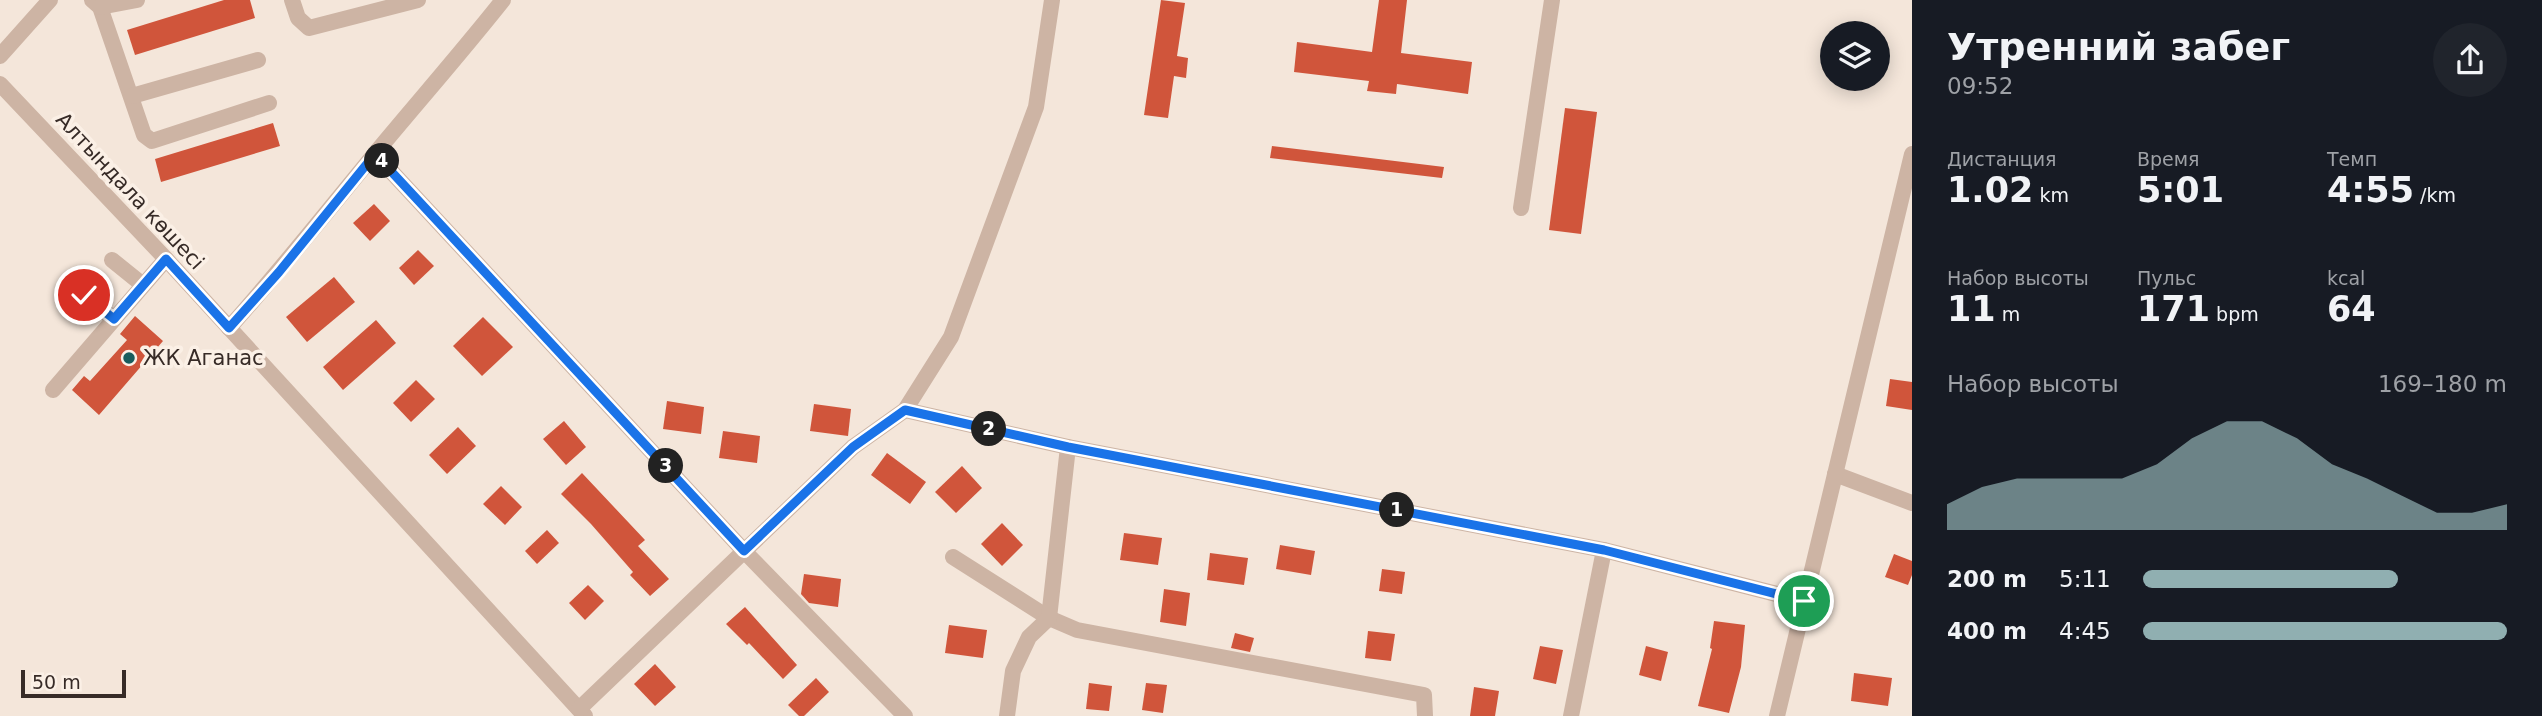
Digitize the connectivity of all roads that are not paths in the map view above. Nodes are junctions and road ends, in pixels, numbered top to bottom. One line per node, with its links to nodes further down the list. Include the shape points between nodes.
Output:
1 (50, 0): 9 (street)
2 (137, 0): 8 (street)
3 (292, 0): 4 (street, via 298,18 309,28)
4 (418, 0)
5 (503, 0): 14 (street)
6 (1052, 0): 25 (street, via 1036,107 951,337)
7 (1552, 0): 16 (street)
8 (96, 4): 12 (street)
9 (0, 56)
10 (258, 60): 12 (street)
11 (0, 84): 18 (street, Алтындала көшесі)
12 (132, 96): 13 (street, via 144,135 152,141)
13 (269, 103)
14 (375, 154): 23 (street); 30 (street)
15 (1912, 154): 17 (street)
16 (1521, 208)
17 (1904, 221): 27 (street)
18 (166, 259): 20 (street); 23 (street, Алтындала көшесі)
19 (113, 260): 20 (street)
20 (143, 285): 22 (street)
21 (84, 295): 22 (street)
22 (114, 319): 24 (street)
23 (229, 328): 34 (street, Алтындала көшесі)
24 (53, 390)
25 (905, 410): 26 (street); 30 (street, via 853,447)
26 (1068, 447): 29 (street); 33 (street)
27 (1835, 474): 28 (street); 32 (street)
28 (1912, 503)
29 (1604, 550): 32 (street); 38 (street)
30 (744, 551): 34 (street); 35 (street)
31 (953, 557): 33 (street)
32 (1804, 601): 39 (street)
33 (1049, 618): 36 (street, via 1029,637 1013,671); 37 (street, via 1077,630 1424,695)
34 (582, 713)
35 (905, 716)
36 (1007, 716)
37 (1425, 716)
38 (1571, 716)
39 (1777, 716)

